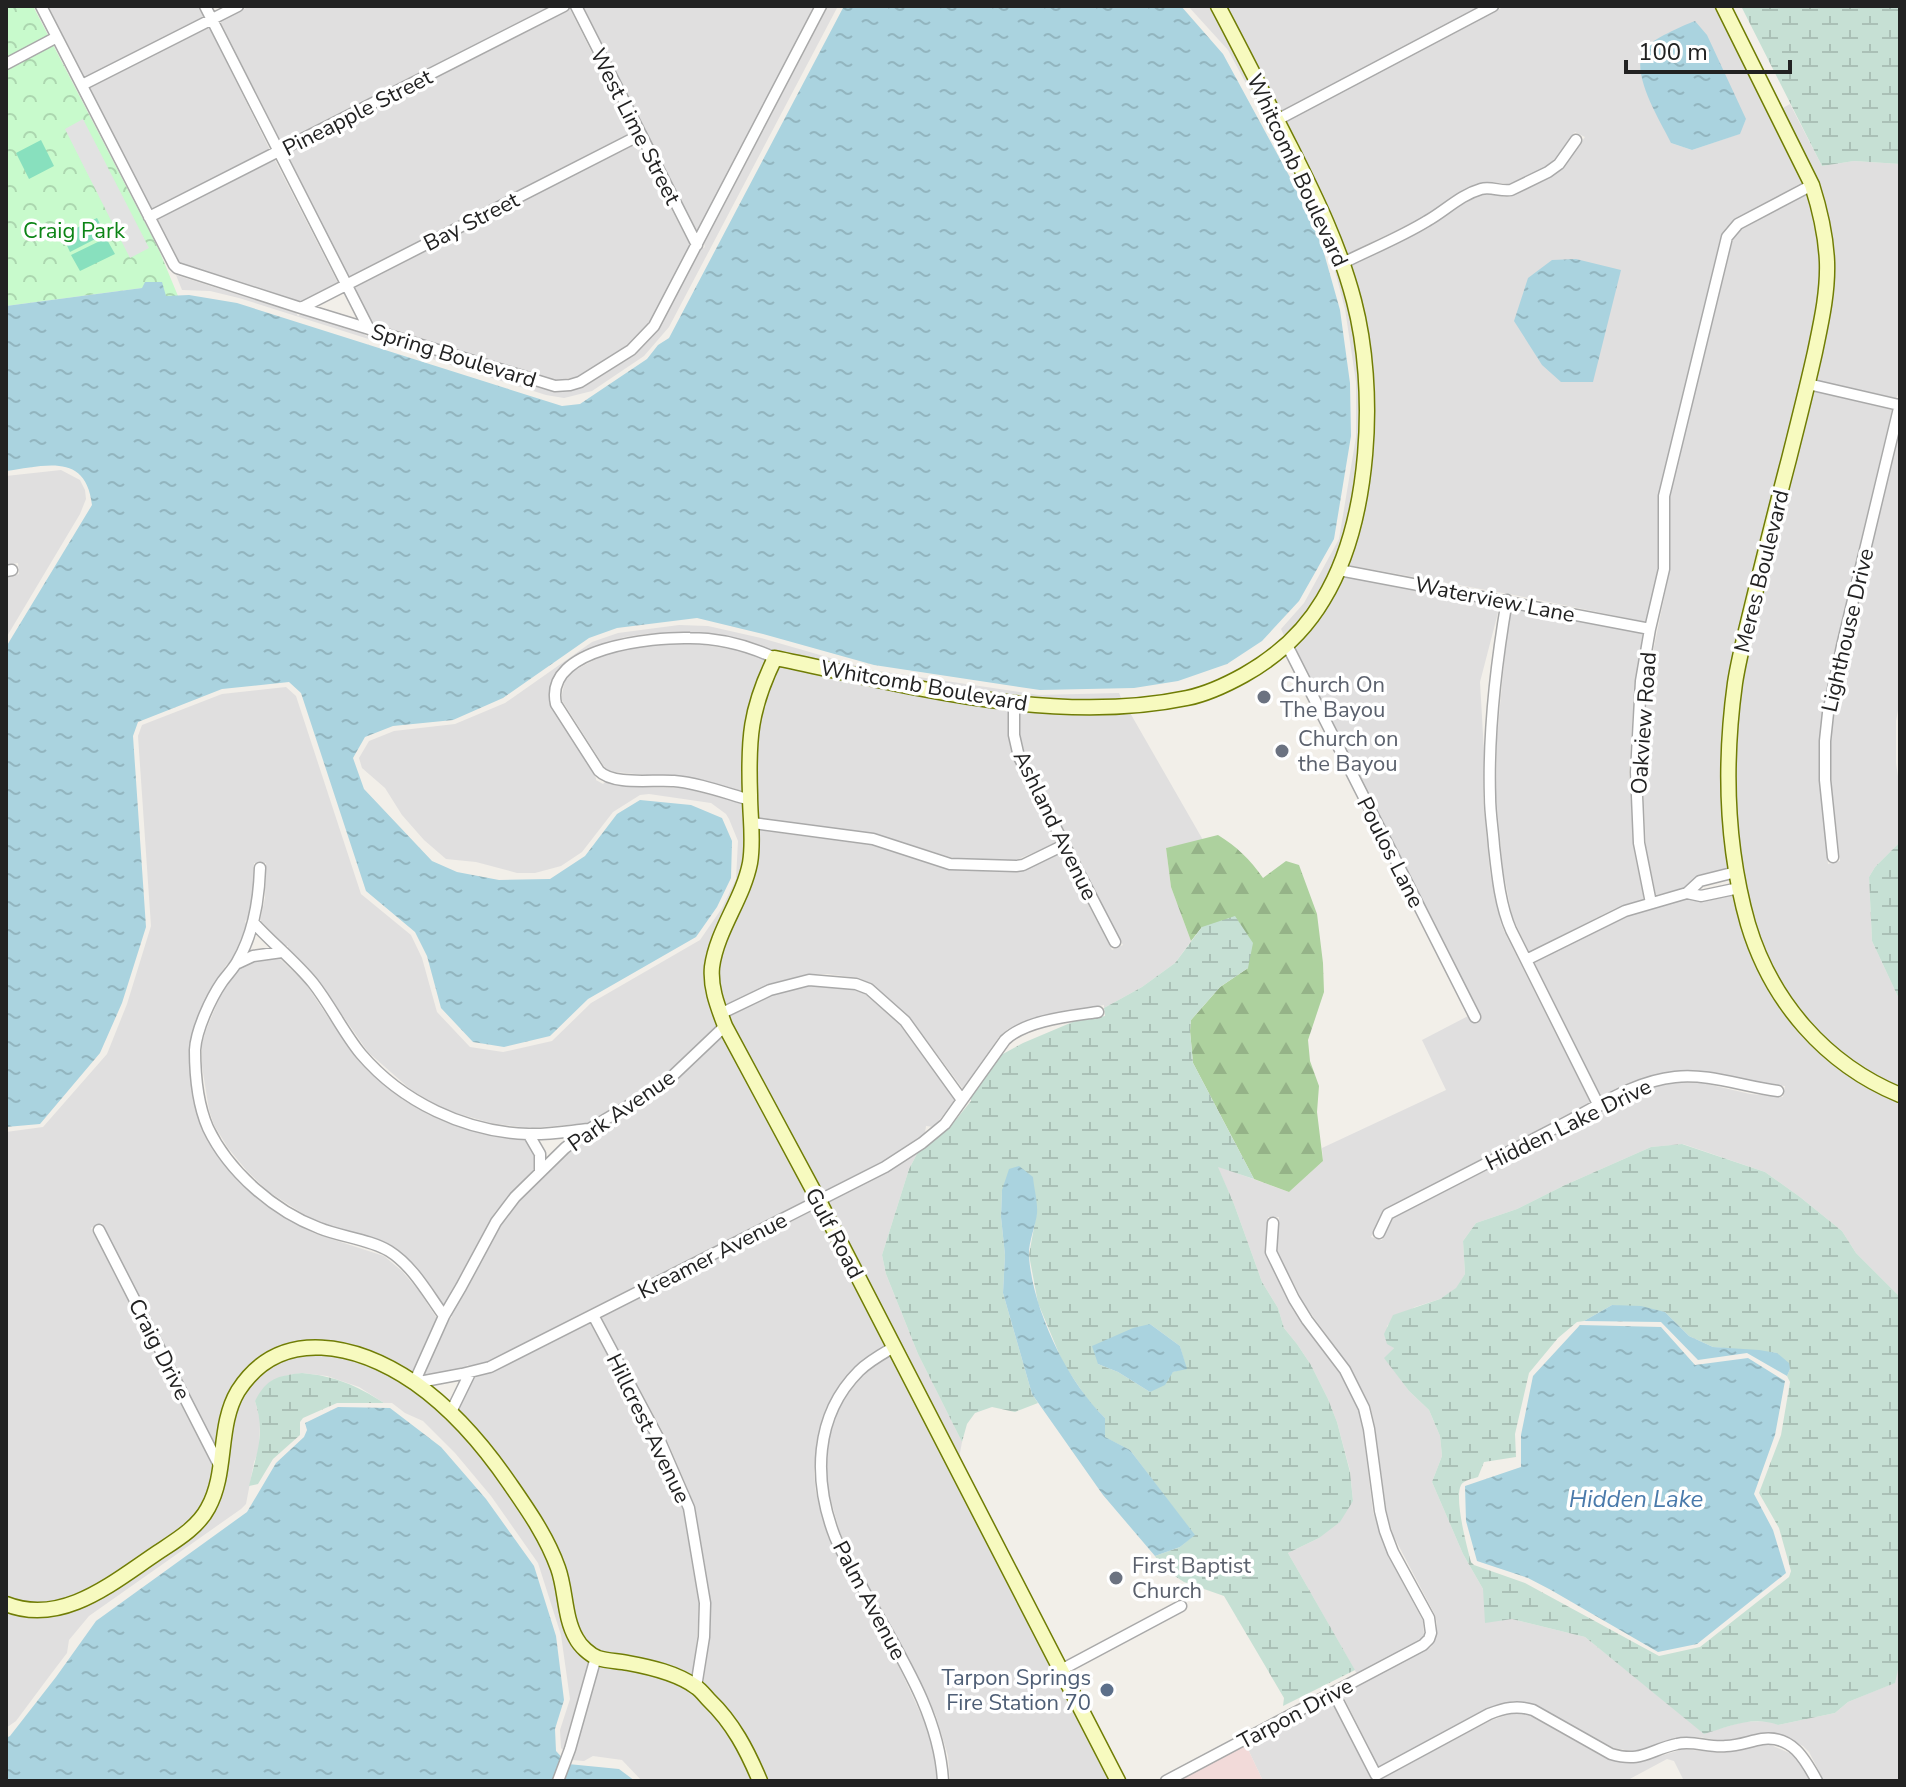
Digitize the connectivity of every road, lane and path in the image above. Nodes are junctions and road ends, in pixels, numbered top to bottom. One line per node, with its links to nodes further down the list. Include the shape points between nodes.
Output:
1 (41, 6): 12 (street, Spring Boulevard)
2 (205, 6): 11 (street)
3 (238, 6): 11 (street)
4 (564, 6): 18 (street, Pineapple Street)
5 (576, 6): 16 (street, West Lime Street)
6 (821, 6): 21 (street, Spring Boulevard)
7 (1218, 6): 15 (street, Whitcomb Boulevard)
8 (1493, 6): 10 (street)
9 (1723, 6): 19 (street, Meres Boulevard)
10 (1478, 9): 15 (street)
11 (212, 19): 14 (street); 18 (street)
12 (57, 37): 13 (street); 14 (street, Spring Boulevard)
13 (6, 64)
14 (82, 85): 20 (street, Spring Boulevard)
15 (1277, 120): 22 (street, Whitcomb Boulevard)
16 (640, 135): 21 (street, West Lime Street); 23 (street, Bay Street)
17 (1576, 140): 22 (street, via 1548,172 1511,190 1479,189 1425,223)
18 (279, 152): 20 (street, Pineapple Street); 23 (street)
19 (1812, 185): 26 (street, Meres Boulevard, via 1827,267); 30 (street, Oakview Road, via 1738,224 1726,241 1663,501 1664,569)
20 (149, 217): 24 (street, Spring Boulevard, via 181,271)
21 (697, 245): 25 (street, Spring Boulevard, via 646,336 570,385 555,386)
22 (1343, 263): 28 (street, Whitcomb Boulevard, via 1358,320 1367,413 1360,493)
23 (346, 285): 24 (street, Bay Street); 25 (street)
24 (301, 308): 25 (street, Spring Boulevard)
25 (369, 329)
26 (1808, 384): 27 (street); 39 (street, Meres Boulevard, via 1735,681 1728,787)
27 (1900, 405): 37 (street, Lighthouse Drive, via 1828,713 1825,780)
28 (1339, 570): 29 (street, Waterview Lane); 31 (street, Whitcomb Boulevard, via 1313,616)
29 (1507, 600): 30 (street, Waterview Lane); 46 (street, via 1496,674 1490,798 1506,917)
30 (1650, 629): 42 (street, Oakview Road, via 1636,772 1640,850)
31 (1287, 645): 33 (street, Whitcomb Boulevard, via 1243,676 1192,697 1123,706); 49 (street, Poulos Lane)
32 (775, 658): 33 (street, Whitcomb Boulevard); 34 (street, Gulf Road, via 753,716); 34 (street, Whitcomb Boulevard, via 744,646 693,638 625,643 577,661 560,677 554,700 603,776 686,782)
33 (1014, 703): 36 (street, Ashland Avenue, via 1018,753)
34 (750, 800): 35 (street, Gulf Road)
35 (753, 823): 36 (street, via 873,839 955,864 1023,865); 50 (street, Gulf Road, via 746,882 712,968)
36 (1064, 845): 44 (street, Ashland Avenue)
37 (1833, 857)
38 (260, 868): 43 (street)
39 (1736, 872): 40 (street, Meres Boulevard); 41 (street, via 1700,881)
40 (1739, 888): 41 (street, via 1701,896); 52 (street, Meres Boulevard, via 1756,947 1786,1005 1835,1057)
41 (1687, 893): 42 (street)
42 (1651, 903): 46 (street)
43 (253, 922): 45 (street); 47 (street)
44 (1115, 942)
45 (282, 952): 47 (street, via 248,957); 56 (street, via 311,981 363,1056 406,1094 453,1119)
46 (1526, 960): 54 (street)
47 (235, 965): 63 (street, via 216,992 196,1043 199,1094 212,1136 275,1204 319,1228 388,1250)
48 (1098, 1012): 53 (street, Kreamer Avenue, via 1050,1020 1010,1035)
49 (1475, 1017)
50 (723, 1020): 53 (street, Park Avenue, via 770,990 809,980 856,984 905,1021); 55 (street, Park Avenue, via 663,1085); 58 (street, Gulf Road)
51 (1778, 1091): 54 (street, Hidden Lake Drive, via 1678,1076)
52 (1900, 1095)
53 (962, 1100): 58 (street, Kreamer Avenue, via 922,1143)
54 (1599, 1106): 61 (street, Hidden Lake Drive, via 1388,1214)
55 (591, 1128): 56 (street); 57 (street, Park Avenue)
56 (529, 1135): 57 (street, via 540,1154)
57 (540, 1171): 63 (street, Park Avenue, via 496,1222)
58 (819, 1201): 62 (street, Kreamer Avenue); 64 (street, Gulf Road)
59 (1273, 1223): 79 (street, Tarpon Drive, via 1271,1252 1294,1299 1345,1370 1364,1408 1387,1537 1429,1618 1431,1633 1423,1645)
60 (99, 1230): 68 (street, Craig Drive)
61 (1379, 1233)
62 (593, 1315): 65 (street, Kreamer Avenue); 73 (street, Hillcrest Avenue, via 689,1508 705,1603)
63 (444, 1316): 66 (street, Park Avenue)
64 (894, 1347): 72 (street, Gulf Road); 77 (street, Palm Avenue, via 864,1367 831,1411 823,1440 822,1491 834,1535 930,1718)
65 (470, 1373): 66 (street, Kreamer Avenue); 67 (street)
66 (414, 1383): 67 (street); 68 (street, via 345,1350 315,1346 281,1354 259,1368 238,1392 229,1412)
67 (450, 1414): 71 (street, via 487,1453 532,1517 559,1569 576,1638)
68 (220, 1468): 69 (street, via 216,1490 197,1523 104,1589 78,1602 37,1611)
69 (6, 1604)
70 (1181, 1606): 72 (street)
71 (596, 1657): 73 (street, via 655,1668); 75 (street)
72 (1061, 1670): 78 (street, Gulf Road)
73 (696, 1687): 76 (street, via 737,1733)
74 (1338, 1701): 80 (street, via 1376,1775 1489,1714 1519,1707 1623,1757 1683,1743 1727,1746 1773,1739 1798,1751)
75 (558, 1781)
76 (760, 1781)
77 (943, 1781)
78 (1118, 1781)
79 (1166, 1781)
80 (1817, 1781)

